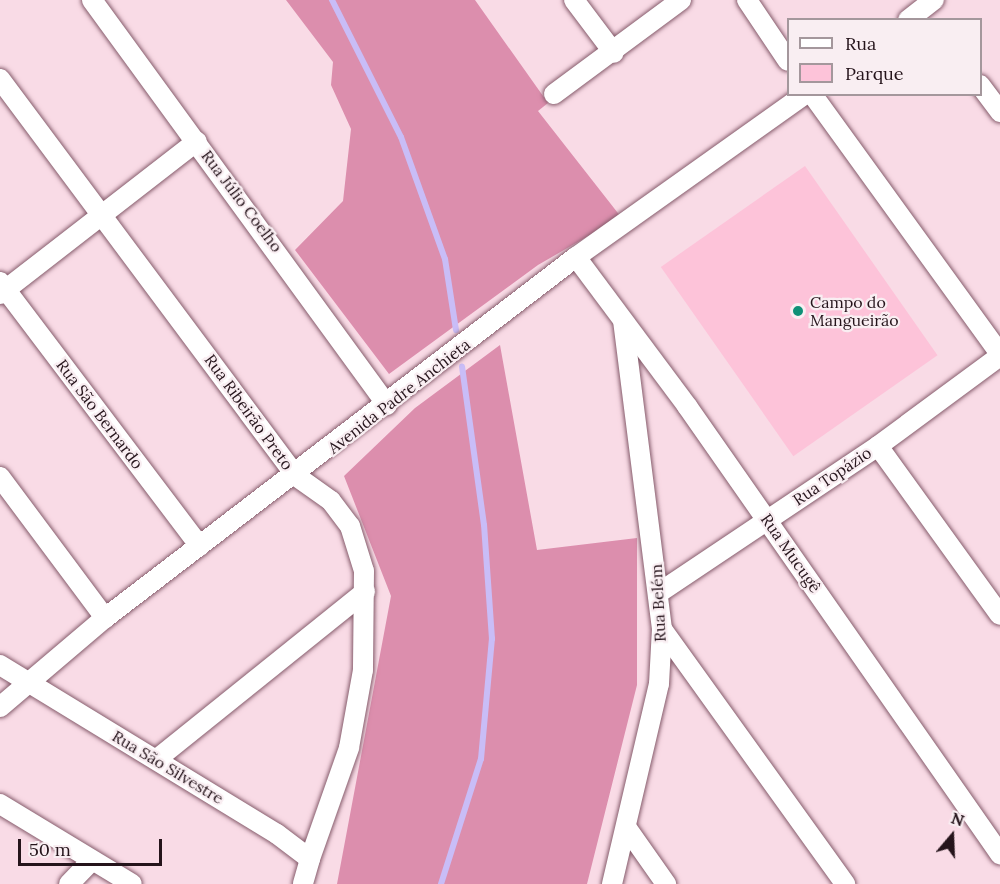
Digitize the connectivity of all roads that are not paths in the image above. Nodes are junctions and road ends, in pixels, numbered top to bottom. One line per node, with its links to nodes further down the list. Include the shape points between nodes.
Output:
1 (92, 0): 15 (street, Rua Júlio Coelho)
2 (574, 0): 7 (street)
3 (681, 0): 7 (street)
4 (747, 0): 8 (street)
5 (931, 9): 6 (street)
6 (912, 18)
7 (614, 53): 11 (street)
8 (787, 58)
9 (0, 79): 16 (street, Rua Ribeirão Preto)
10 (982, 86): 14 (street)
11 (554, 94)
12 (802, 96): 17 (street, Avenida Padre Anchieta)
13 (813, 96): 20 (street)
14 (1000, 112)
15 (197, 141): 16 (street); 21 (street, Rua Júlio Coelho)
16 (102, 211): 18 (street); 23 (street, Rua Ribeirão Preto)
17 (576, 257): 19 (street, Rua Mucugê); 21 (street, Avenida Padre Anchieta)
18 (2, 288): 26 (street, Rua São Bernardo)
19 (623, 320): 25 (street, Rua Mucugê); 28 (street, Rua Belém)
20 (1000, 355): 22 (street, Rua Topázio)
21 (387, 405): 23 (street, Avenida Padre Anchieta)
22 (878, 446): 25 (street, Rua Topázio); 29 (street)
23 (296, 476): 26 (street, Avenida Padre Anchieta); 27 (street, Rua Ribeirão Preto, via 331,501 350,526)
24 (0, 477): 30 (street)
25 (768, 519): 28 (street, Rua Topázio); 38 (street, Rua Mucugê)
26 (200, 546): 30 (street, Avenida Padre Anchieta)
27 (365, 592): 35 (street); 39 (street, Rua Ribeirão Preto, via 363,670 349,748)
28 (660, 592): 31 (street, Rua Belém)
29 (1000, 615)
30 (105, 618): 33 (street, Avenida Padre Anchieta)
31 (662, 629): 37 (street, Rua Belém, via 659,684); 46 (street)
32 (0, 665): 33 (street, Rua São Silvestre)
33 (30, 685): 34 (street, Avenida Padre Anchieta); 35 (street, Rua São Silvestre)
34 (0, 706)
35 (157, 759): 39 (street, Rua São Silvestre)
36 (0, 804): 40 (street)
37 (626, 827): 44 (street, Rua Belém); 45 (street)
38 (1000, 854)
39 (310, 859): 43 (street)
40 (92, 860): 41 (street); 42 (street)
41 (69, 884)
42 (132, 884)
43 (303, 884)
44 (612, 884)
45 (666, 884)
46 (845, 884)

